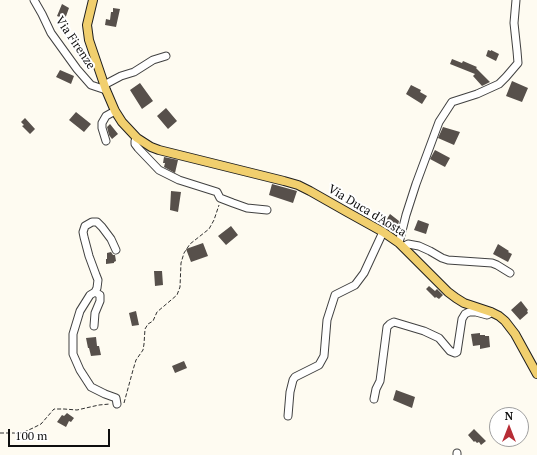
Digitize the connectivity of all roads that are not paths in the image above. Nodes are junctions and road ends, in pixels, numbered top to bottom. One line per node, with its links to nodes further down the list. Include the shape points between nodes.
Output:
1 (34, 0): 5 (street, Via Firenze, via 51,33 77,69 91,85)
2 (93, 0): 5 (main road, Via Duca d'Aosta, via 87,25 89,40)
3 (516, 0): 11 (street, via 514,23 518,63 499,84 452,102 439,122 406,215)
4 (166, 56): 5 (street, via 121,76)
5 (105, 87): 6 (main road, Via Duca d'Aosta)
6 (115, 111): 7 (main road, Via Duca d'Aosta); 8 (street, via 102,122)
7 (137, 138): 9 (street, Via Duca d'Aosta, via 135,144 159,170 179,180 217,192 220,198 247,208); 10 (main road, Via Duca d'Aosta, via 159,150 298,185)
8 (106, 141)
9 (267, 210)
10 (383, 232): 11 (main road, Via Duca d'Aosta); 20 (street, via 364,273 355,285 335,295 327,320 324,356 318,364 293,380)
11 (401, 245): 13 (street, via 419,246 448,260 492,263); 15 (main road, Via Duca d'Aosta, via 456,298)
12 (116, 250): 14 (street, via 100,224 92,222 85,226 84,237 98,280)
13 (510, 273)
14 (95, 292): 16 (street, via 100,295 100,301 95,313); 19 (street, via 90,295 80,311 73,334 73,354 91,387 116,398)
15 (491, 312): 17 (main road, Via Duca d'Aosta, via 500,316 516,334); 18 (street, via 487,315 476,312 465,314 455,353 439,338 424,331 394,322 390,324 386,328 380,381)
16 (94, 326)
17 (537, 374)
18 (374, 399)
19 (117, 404)
20 (288, 416)

